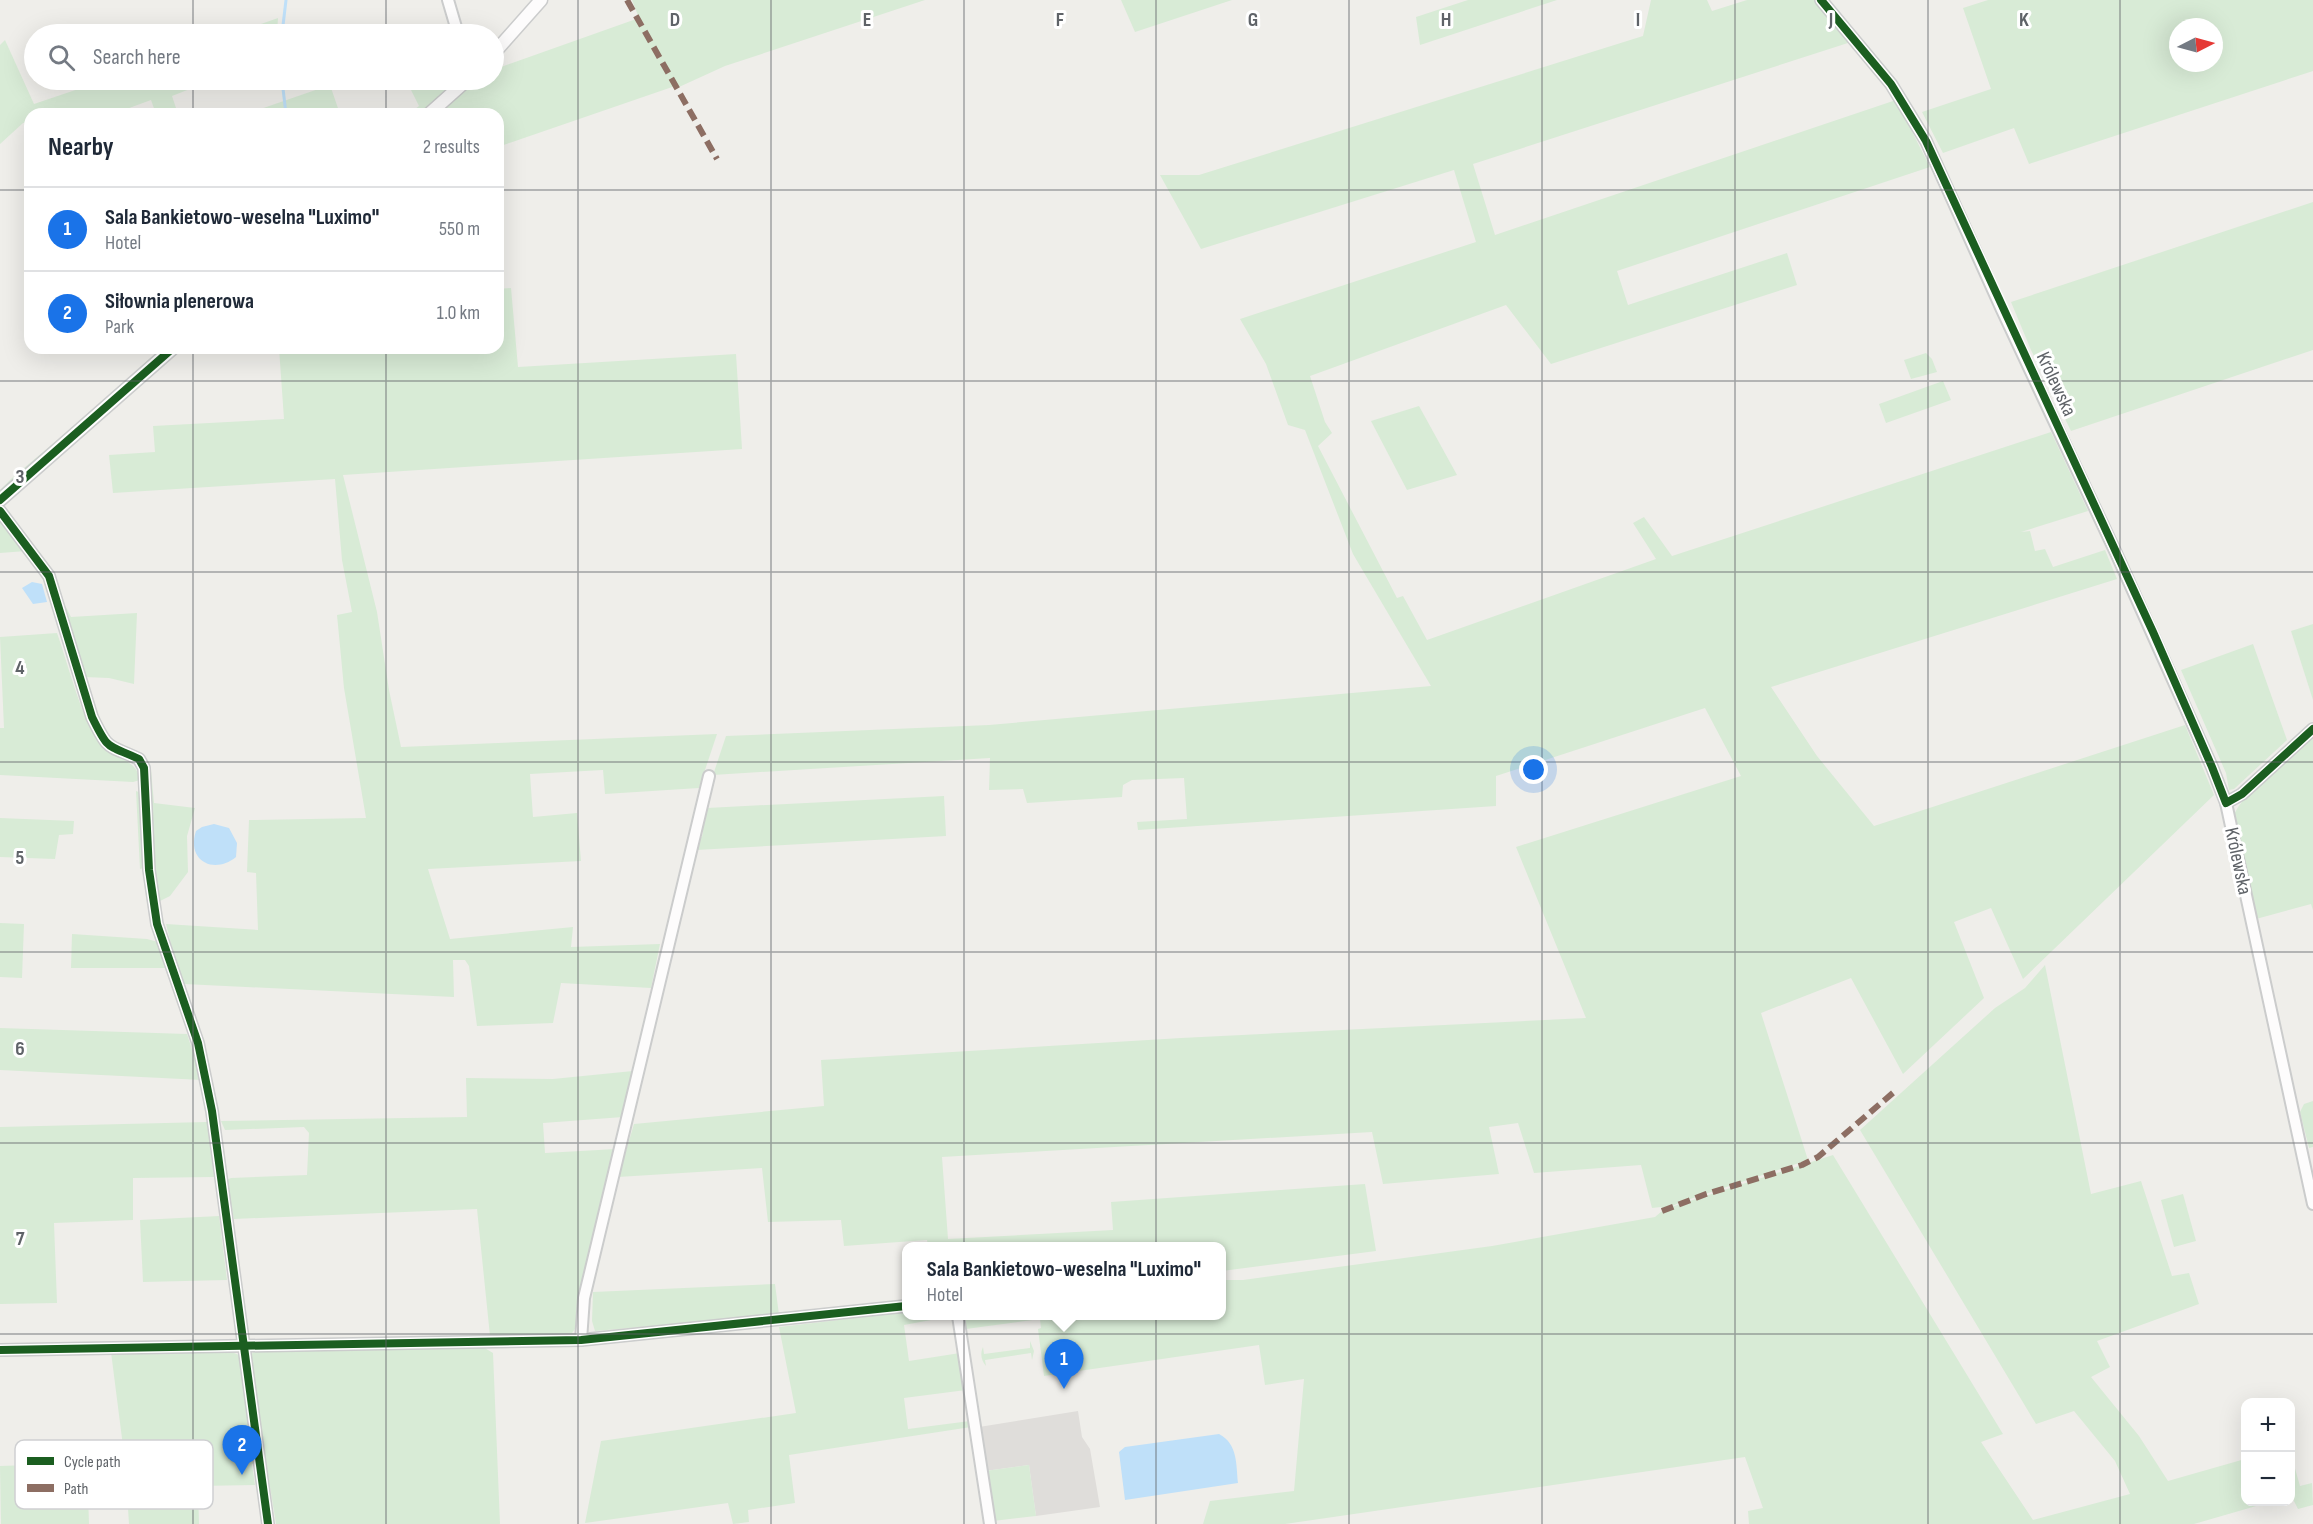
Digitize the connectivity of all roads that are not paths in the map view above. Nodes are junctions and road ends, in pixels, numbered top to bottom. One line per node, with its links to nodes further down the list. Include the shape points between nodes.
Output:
1 (448, 0): 4 (street)
2 (541, 0): 5 (street)
3 (1821, 0): 13 (street, Królewska, via 1891,84 1926,141 2153,632)
4 (455, 24)
5 (504, 41)
6 (456, 90): 7 (street)
7 (436, 108)
8 (166, 354): 9 (street)
9 (0, 500)
10 (0, 511): 18 (street, via 49,576 88,706 102,738 111,748 139,759 144,768 149,870 157,924 198,1043 212,1112)
11 (2313, 729): 13 (street, via 2242,794)
12 (709, 776): 17 (street, via 584,1298)
13 (2226, 803): 14 (street, Królewska)
14 (2313, 1204)
15 (902, 1306): 17 (street)
16 (959, 1320): 21 (street)
17 (580, 1340): 18 (street)
18 (243, 1346): 19 (street); 20 (street)
19 (0, 1350)
20 (268, 1524)
21 (990, 1524)

